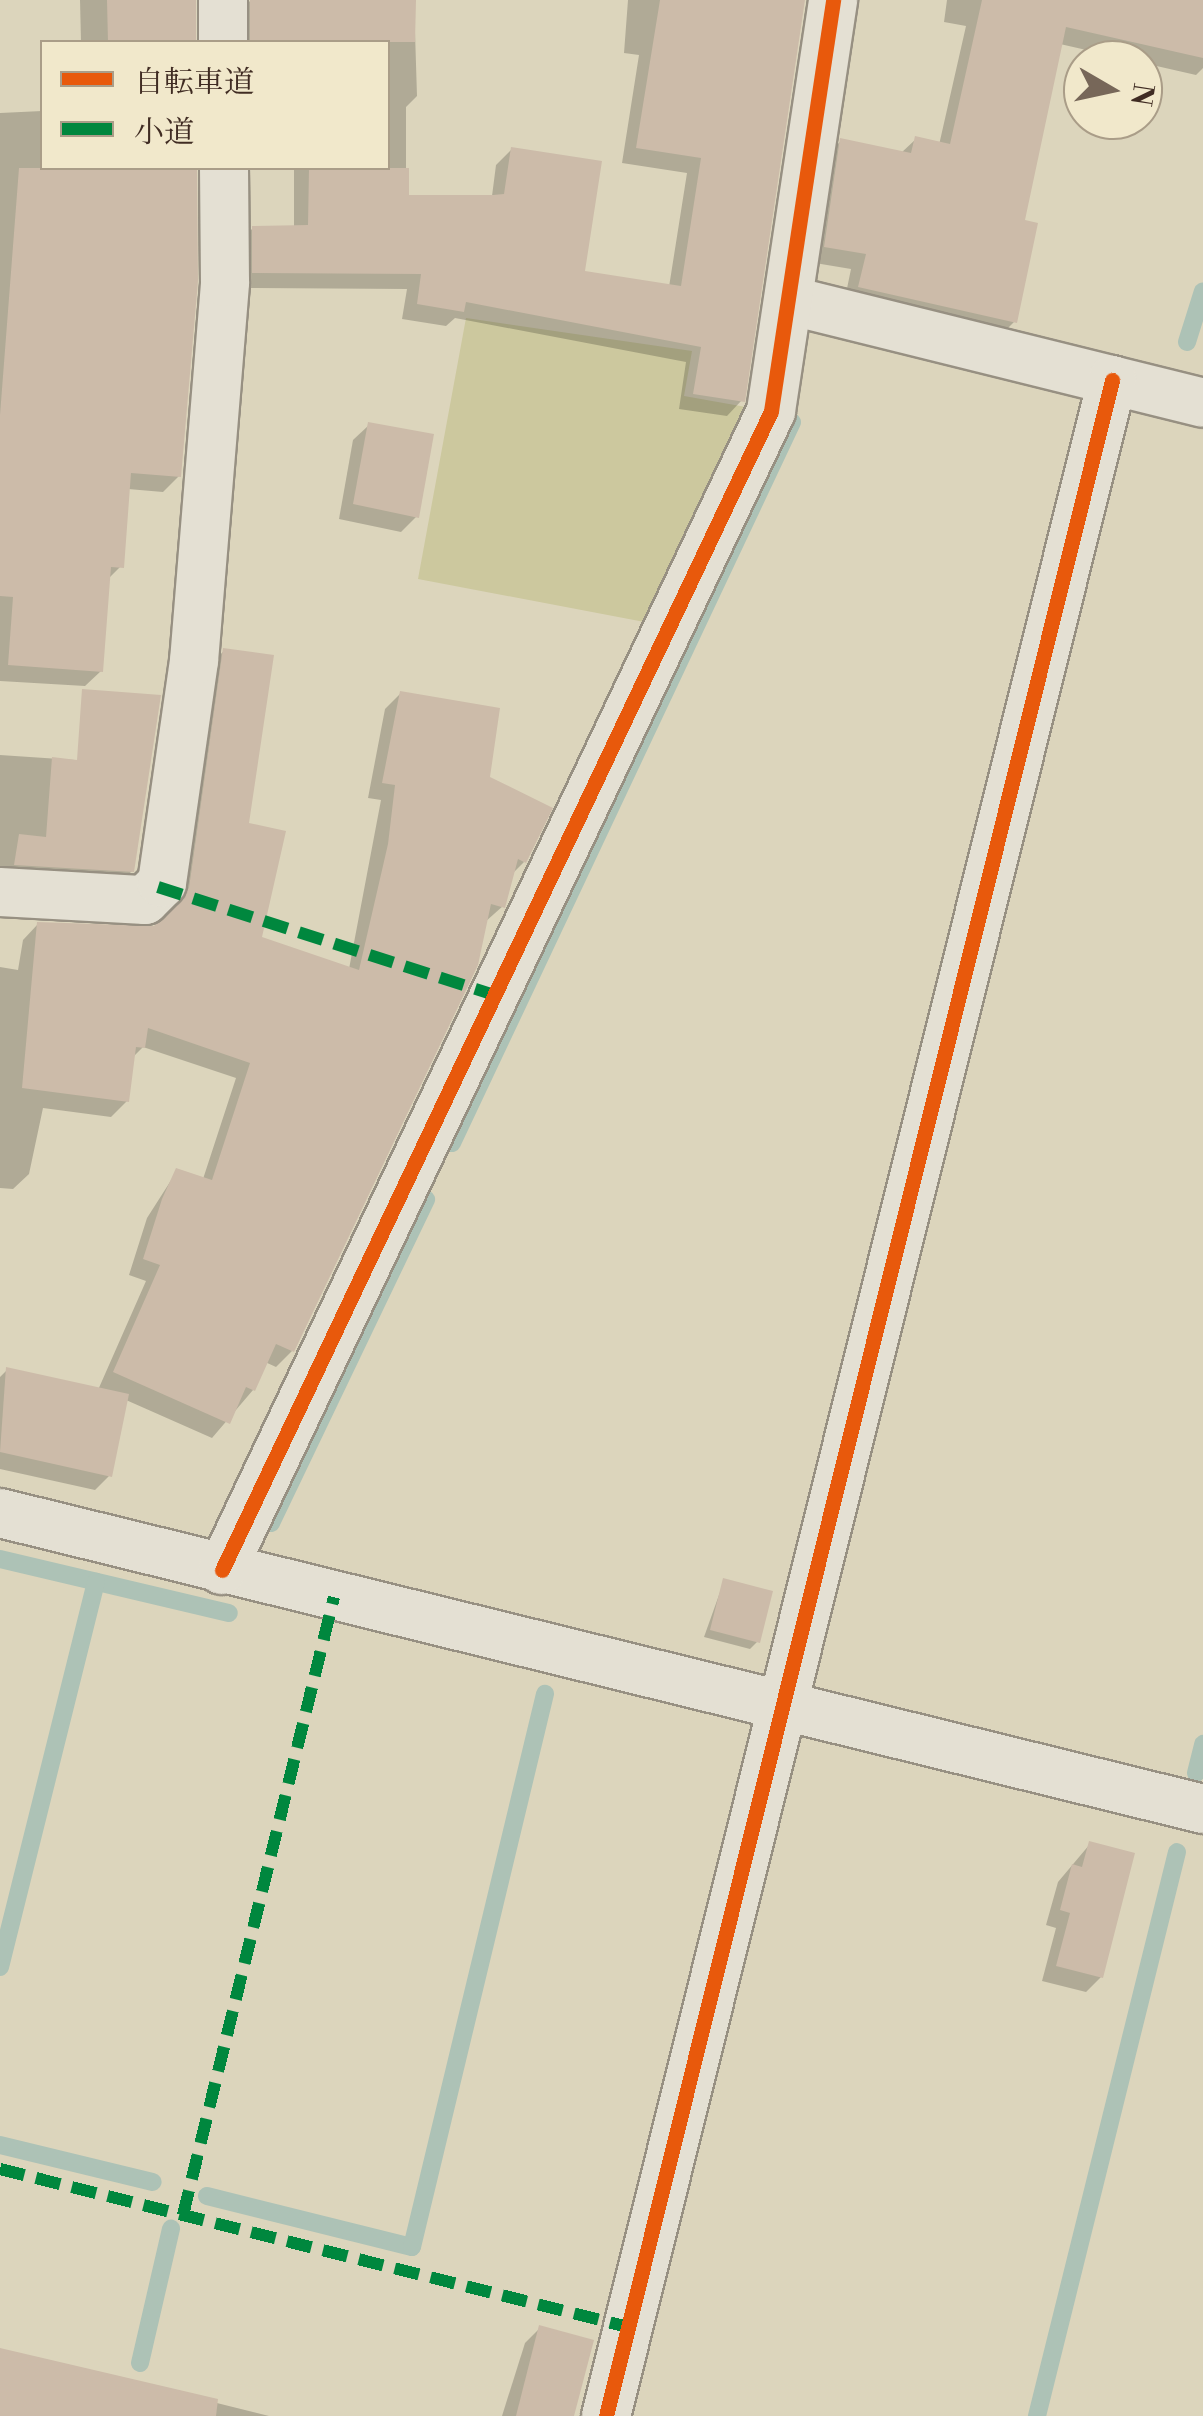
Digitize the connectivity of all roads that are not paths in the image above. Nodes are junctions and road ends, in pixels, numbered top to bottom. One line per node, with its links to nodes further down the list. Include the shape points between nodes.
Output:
1 (223, 0): 3 (street)
2 (833, 0): 5 (street)
3 (223, 40)
4 (224, 170): 8 (street, via 225,282 194,662 162,883 145,900)
5 (792, 301): 6 (street); 10 (street, via 772,411)
6 (1112, 380): 7 (street); 11 (street)
7 (1199, 389)
8 (0, 892)
9 (0, 1513): 10 (street)
10 (222, 1570): 11 (street)
11 (781, 1705): 12 (street); 13 (street)
12 (1203, 1809)
13 (606, 2416)

